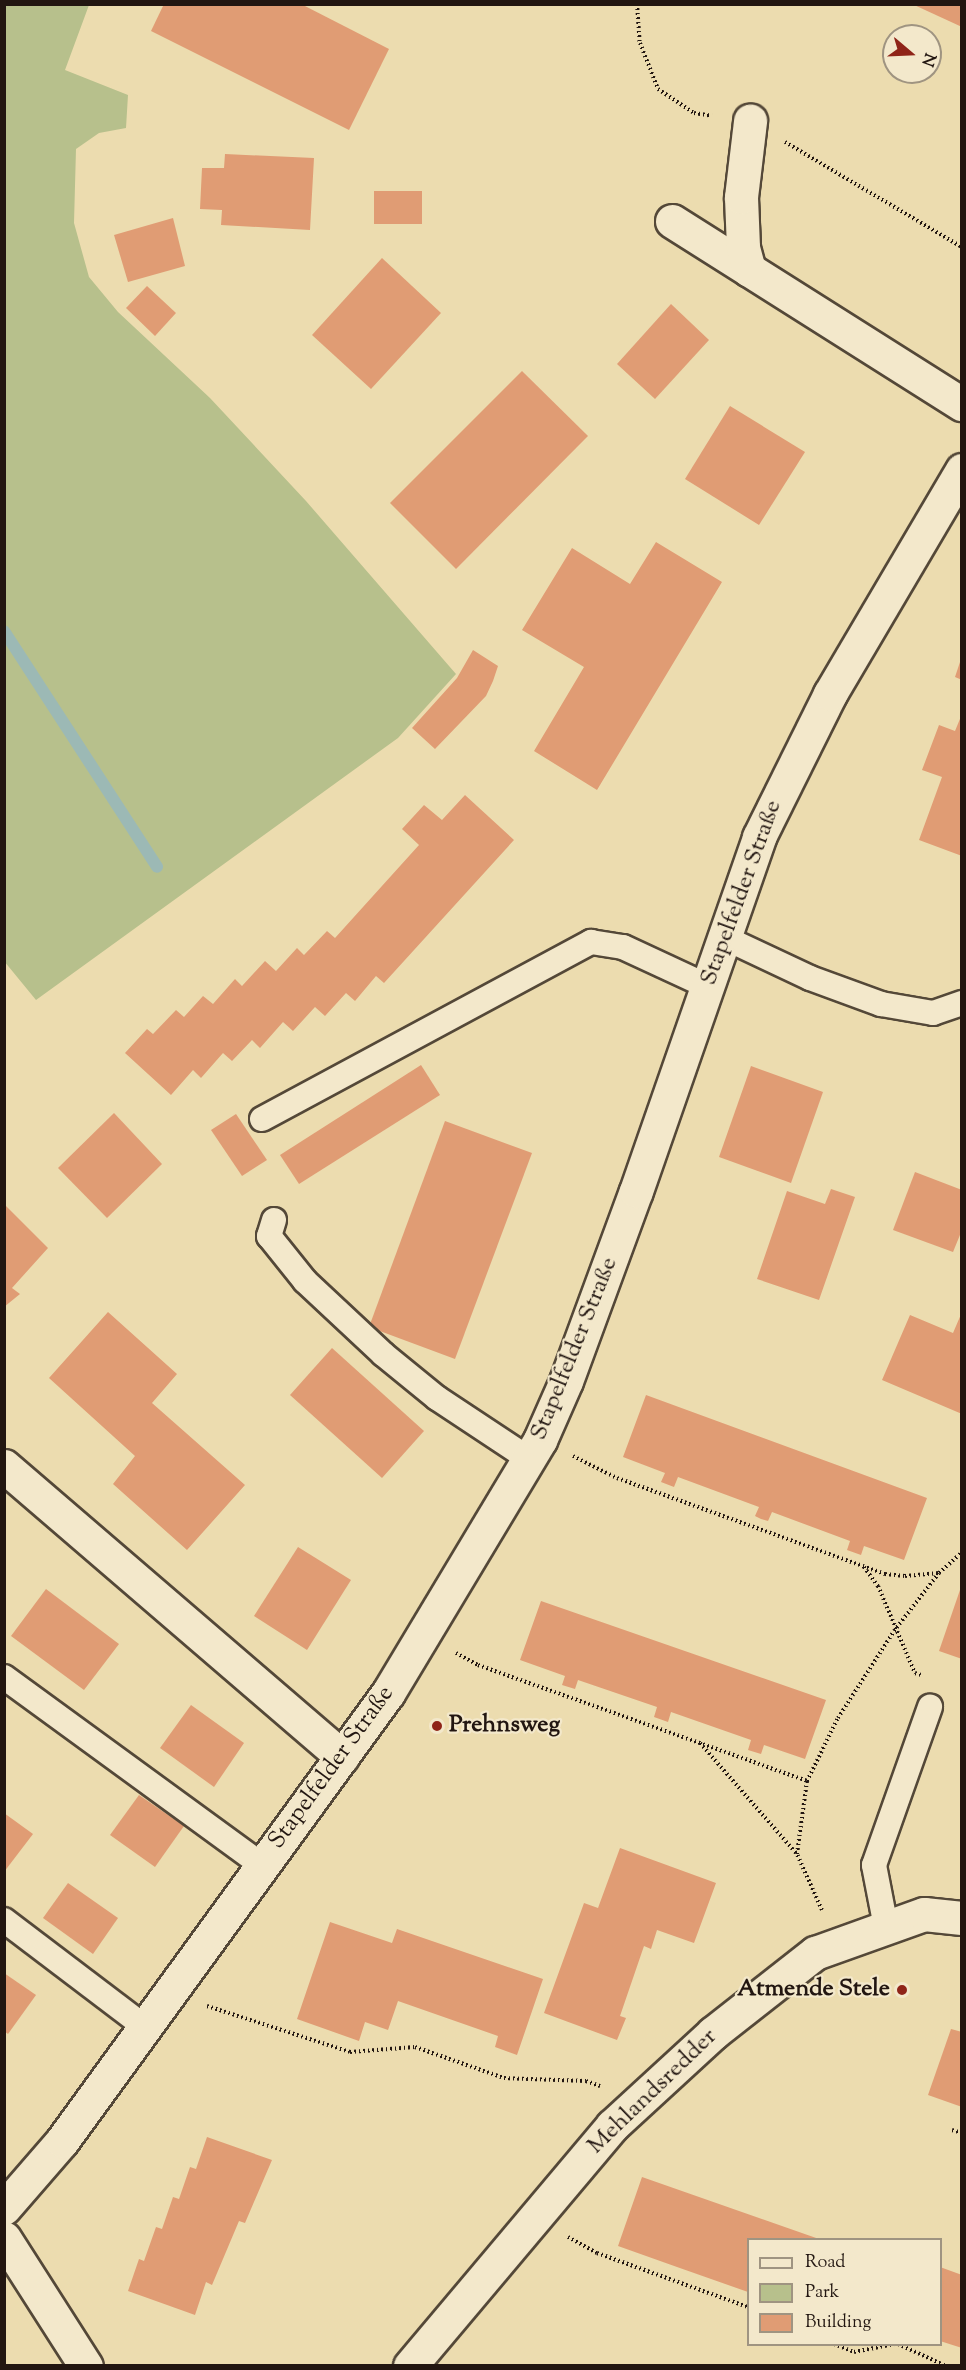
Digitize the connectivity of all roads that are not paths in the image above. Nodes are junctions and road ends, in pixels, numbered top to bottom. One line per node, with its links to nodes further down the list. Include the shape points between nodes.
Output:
1 (750, 122): 3 (street, via 741,197 743,248)
2 (672, 221): 3 (street)
3 (749, 270): 4 (street)
4 (962, 404)
5 (962, 470): 6 (street, Stapelfelder Straße, via 789,771 759,837)
6 (723, 937): 7 (street, Stapelfelder Straße); 8 (lane, via 810,978 881,1004 933,1013)
7 (707, 986): 9 (lane, via 623,947 591,942); 11 (street, Stapelfelder Straße, via 624,1225 562,1392)
8 (962, 1003)
9 (262, 1119)
10 (274, 1220): 11 (lane, via 269,1236 305,1281 357,1329 437,1398)
11 (535, 1450): 15 (street, Stapelfelder Straße, via 423,1634)
12 (4, 1466): 15 (street)
13 (4, 1677): 16 (lane)
14 (930, 1707): 19 (lane, via 873,1865)
15 (342, 1757): 16 (street, Stapelfelder Straße)
16 (262, 1865): 20 (street, Stapelfelder Straße)
17 (962, 1918): 19 (street, Mehlandsredder, via 924,1914)
18 (4, 1920): 20 (lane)
19 (886, 1927): 24 (street, Mehlandsredder, via 815,1953 713,2033 638,2102 612,2126)
20 (145, 2027): 21 (street, Stapelfelder Straße, via 62,2141)
21 (4, 2208)
22 (4, 2238): 23 (street)
23 (86, 2366)
24 (410, 2366)

